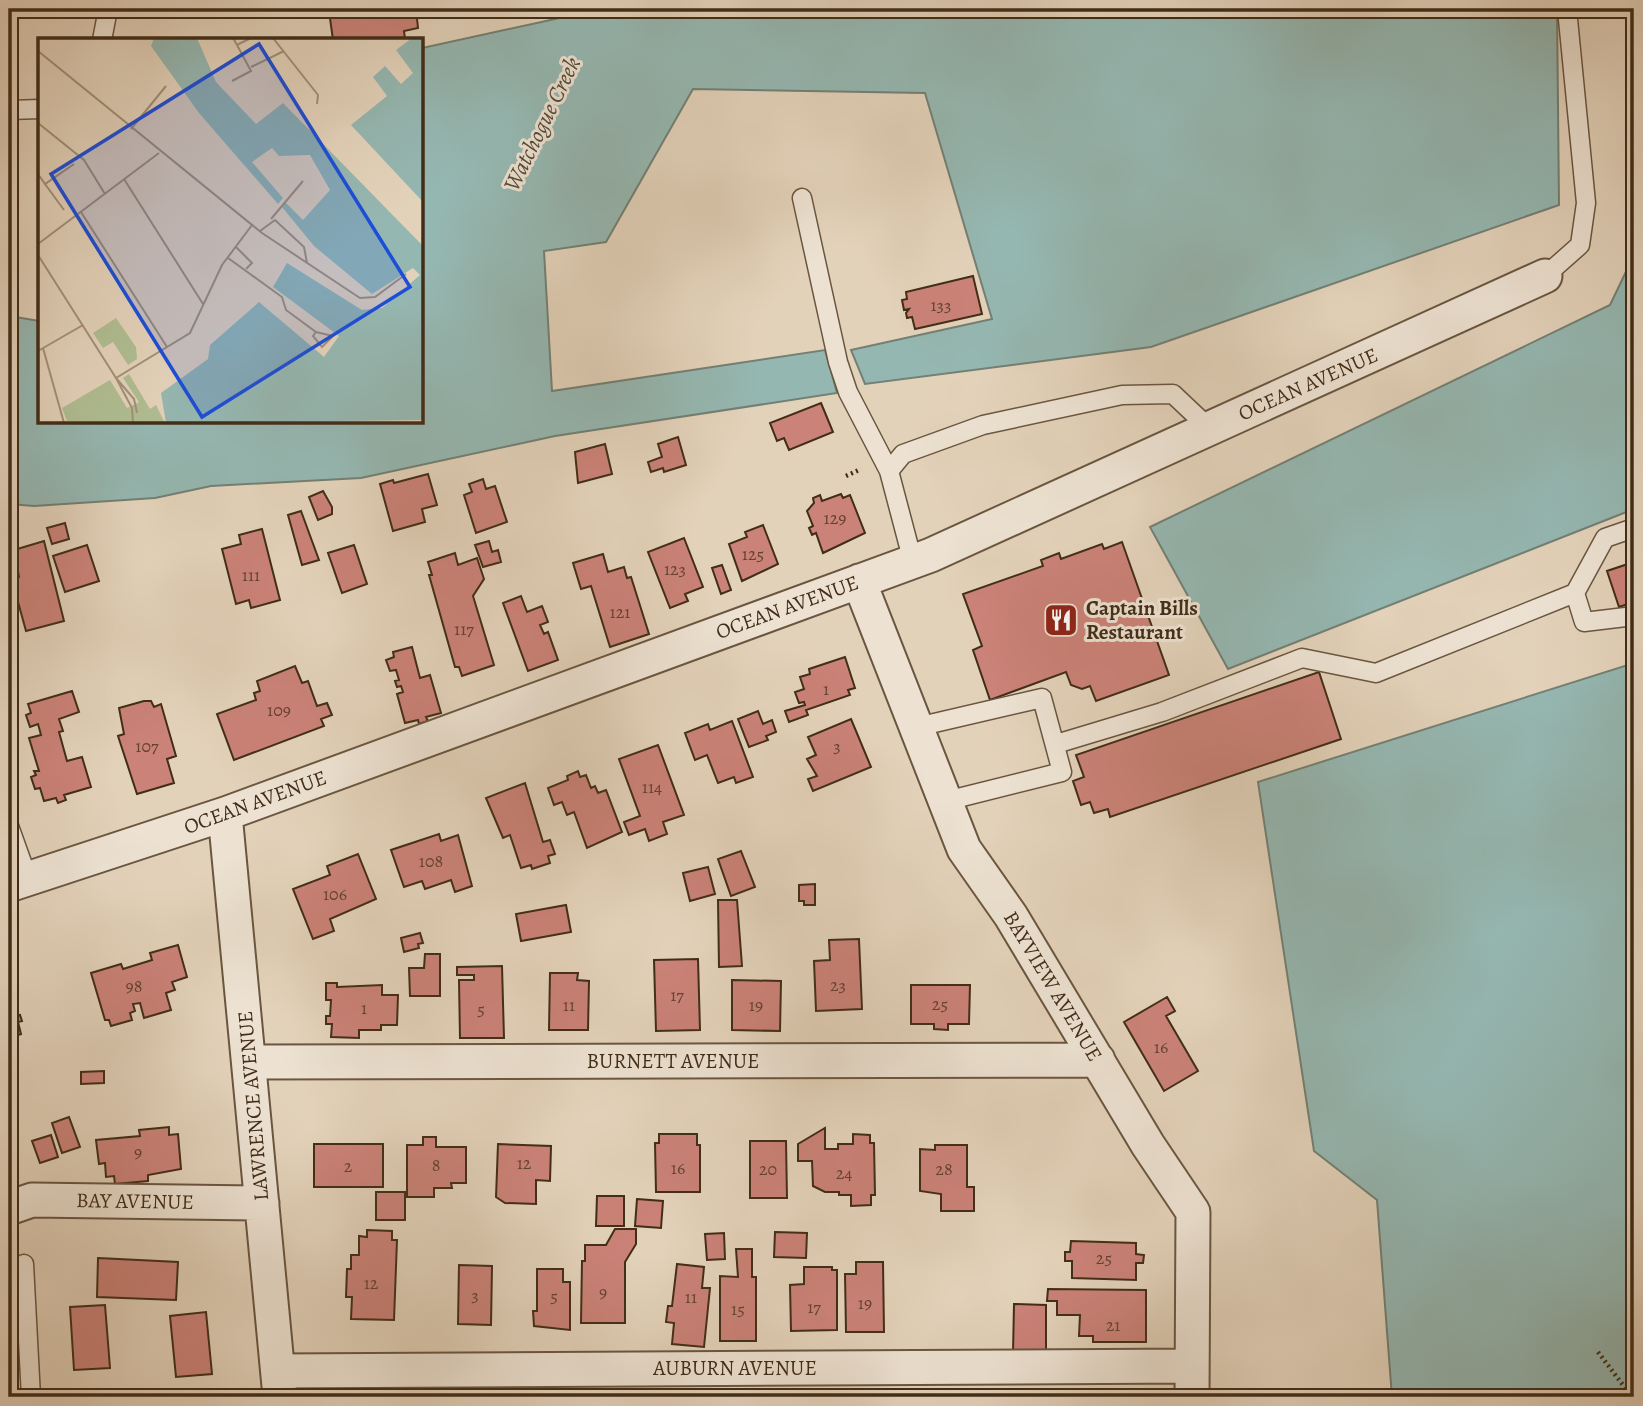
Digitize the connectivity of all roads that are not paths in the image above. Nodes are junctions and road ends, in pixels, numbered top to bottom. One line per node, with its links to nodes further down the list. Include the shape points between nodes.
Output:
1 (108, 9): 3 (lane)
2 (1567, 9): 7 (lane, via 1586,203 1580,245)
3 (102, 38)
4 (38, 109): 5 (lane)
5 (9, 110)
6 (802, 198): 9 (lane, via 838,362)
7 (1545, 276): 8 (street, OCEAN AVENUE)
8 (1210, 429): 9 (lane, via 1173,394 1122,395 982,425 903,454); 11 (street, OCEAN AVENUE)
9 (888, 471): 11 (lane)
10 (1634, 528): 13 (lane, via 1605,538)
11 (913, 562): 12 (street, OCEAN AVENUE)
12 (859, 581): 15 (street, BAYVIEW AVENUE); 18 (street, OCEAN AVENUE)
13 (1576, 593): 14 (lane, via 1584,622); 16 (lane, via 1376,673 1302,658 1161,712)
14 (1634, 615)
15 (917, 727): 16 (lane, via 1042,698); 17 (street, BAYVIEW AVENUE)
16 (1056, 744): 17 (lane, via 1062,772)
17 (946, 801): 21 (street, BAYVIEW AVENUE, via 964,849 1011,915)
18 (225, 814): 20 (street, OCEAN AVENUE); 22 (street, LAWRENCE AVENUE)
19 (9, 826): 20 (lane)
20 (19, 882)
21 (1098, 1060): 22 (street, BURNETT AVENUE); 26 (street, BAYVIEW AVENUE, via 1194,1212)
22 (249, 1062): 23 (street, LAWRENCE AVENUE)
23 (262, 1203): 24 (street, BAY AVENUE, via 32,1200); 27 (street, LAWRENCE AVENUE)
24 (9, 1208)
25 (24, 1264): 28 (lane)
26 (1192, 1381): 27 (street, AUBURN AVENUE)
27 (279, 1384)
28 (31, 1397)

